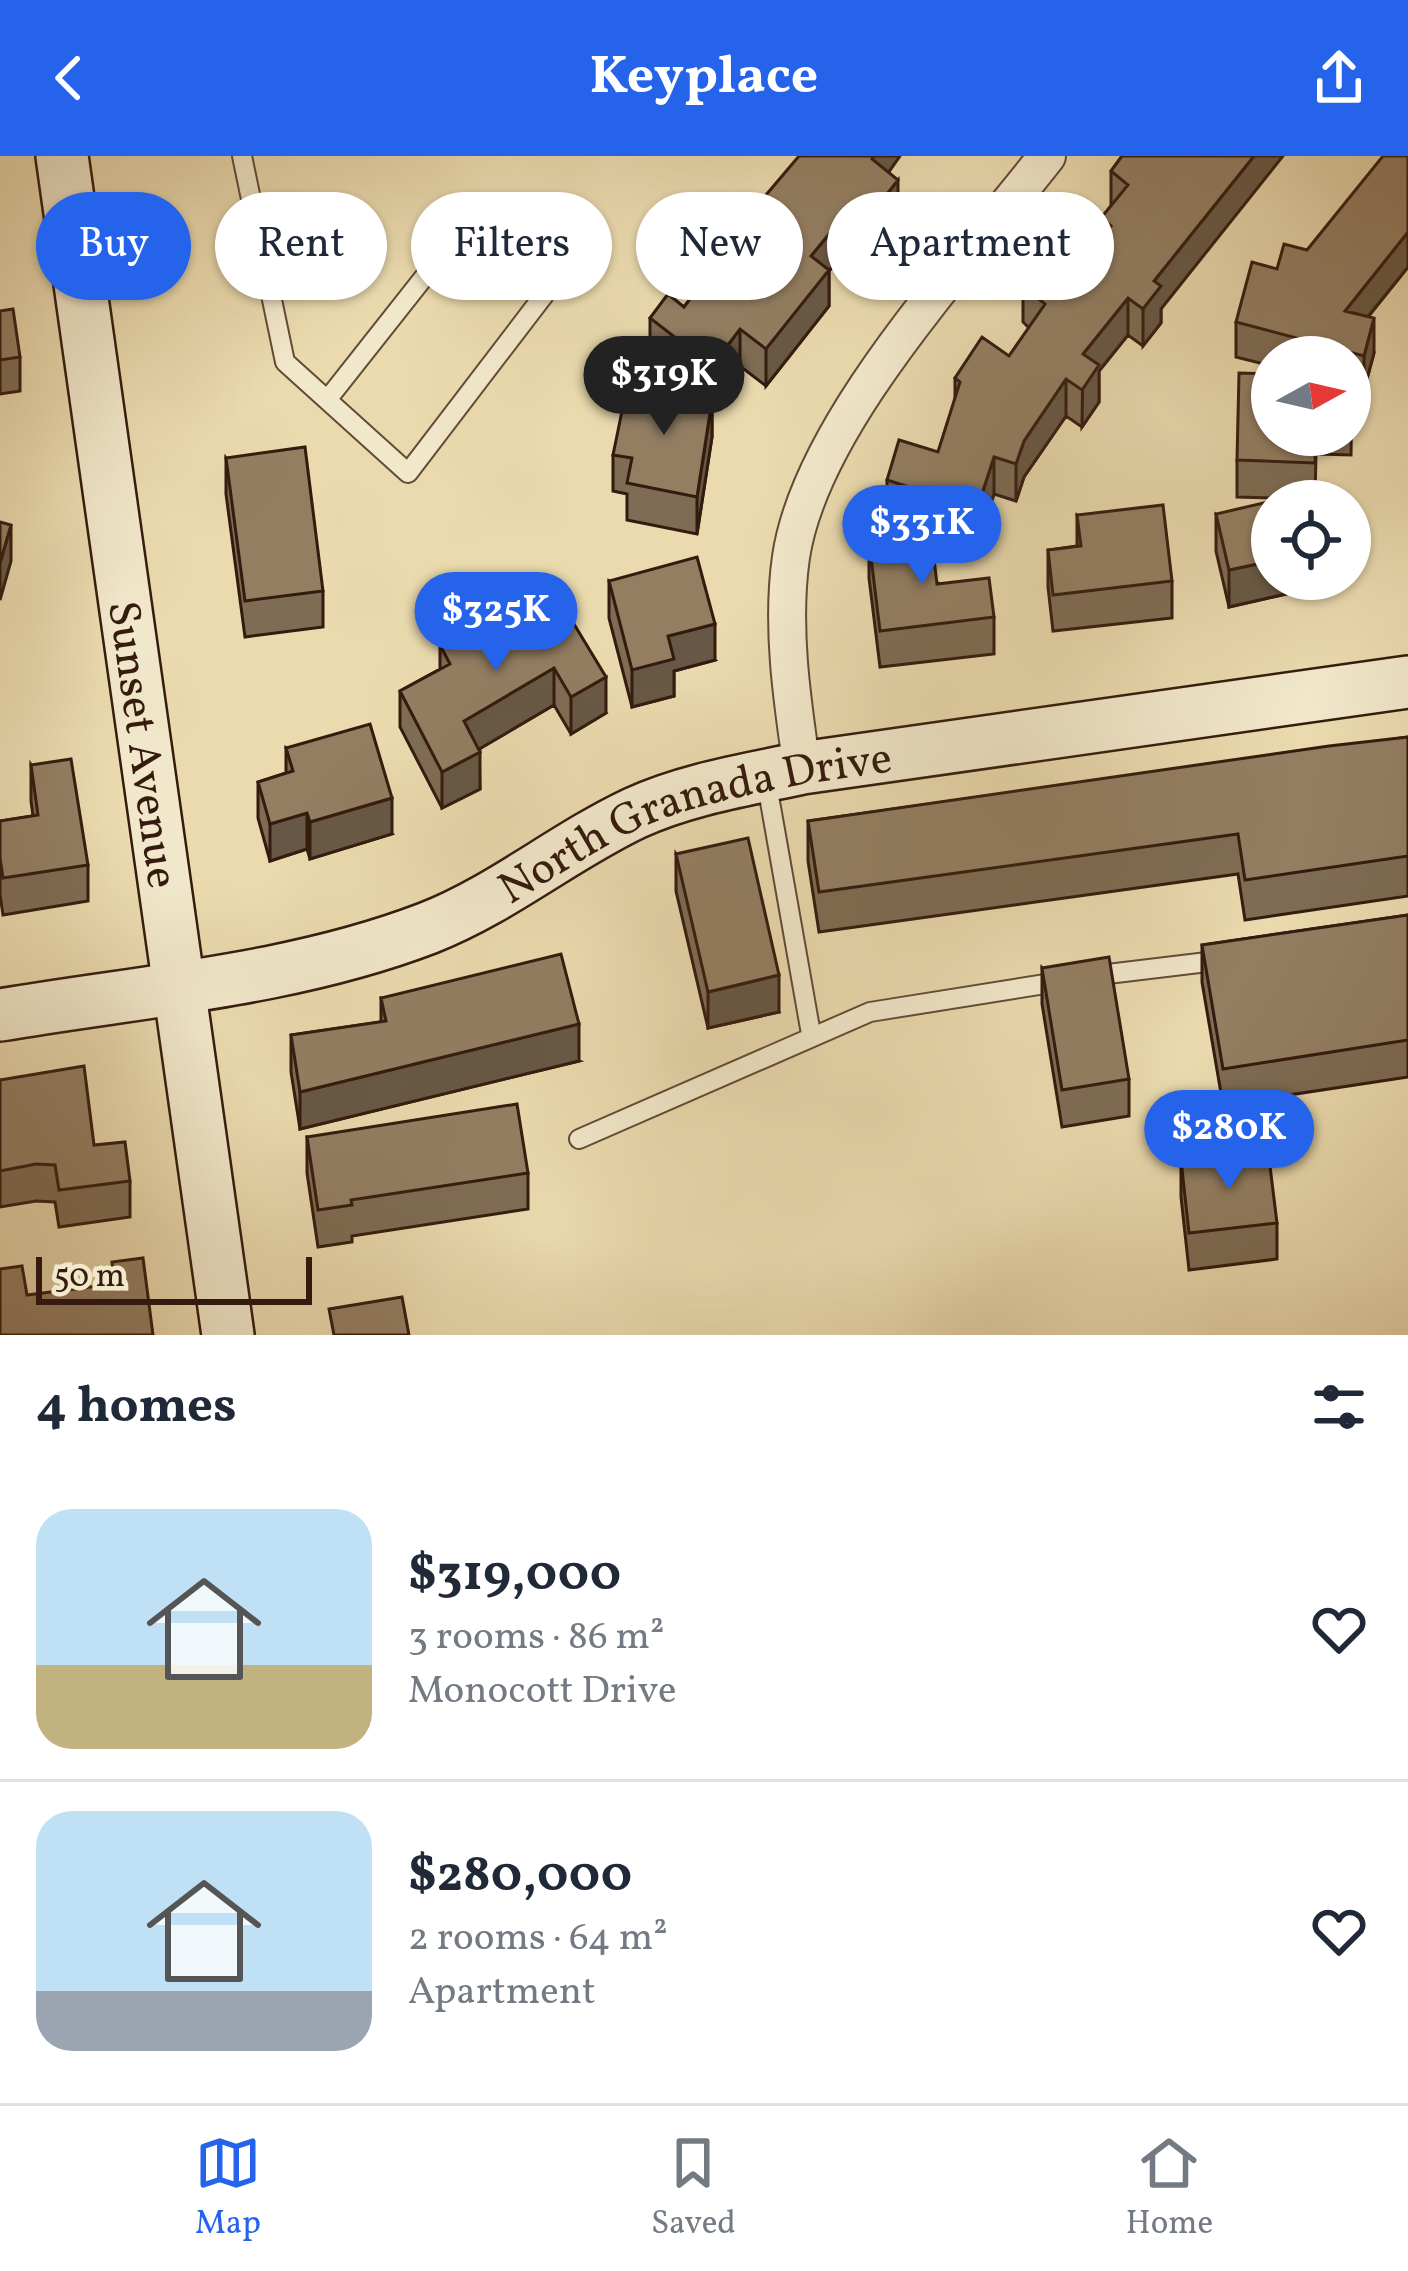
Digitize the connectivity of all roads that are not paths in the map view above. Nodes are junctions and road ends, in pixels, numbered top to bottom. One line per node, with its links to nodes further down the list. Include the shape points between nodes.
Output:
1 (242, 156): 4 (lane, via 285,362)
2 (1047, 156): 6 (street, via 849,411 816,472 791,555)
3 (71, 157): 8 (street, Sunset Avenue)
4 (327, 400): 4 (lane, via 408,473 544,296 550,256 512,213 470,219)
5 (1408, 682): 6 (street, North Granada Drive)
6 (784, 772): 8 (street, North Granada Drive, via 638,812 428,928 332,957); 10 (lane)
7 (1247, 957): 10 (lane, via 870,1012)
8 (179, 985): 9 (street, North Granada Drive); 12 (street, Sunset Avenue)
9 (0, 1015)
10 (811, 1034): 11 (lane)
11 (579, 1139)
12 (229, 1335)

